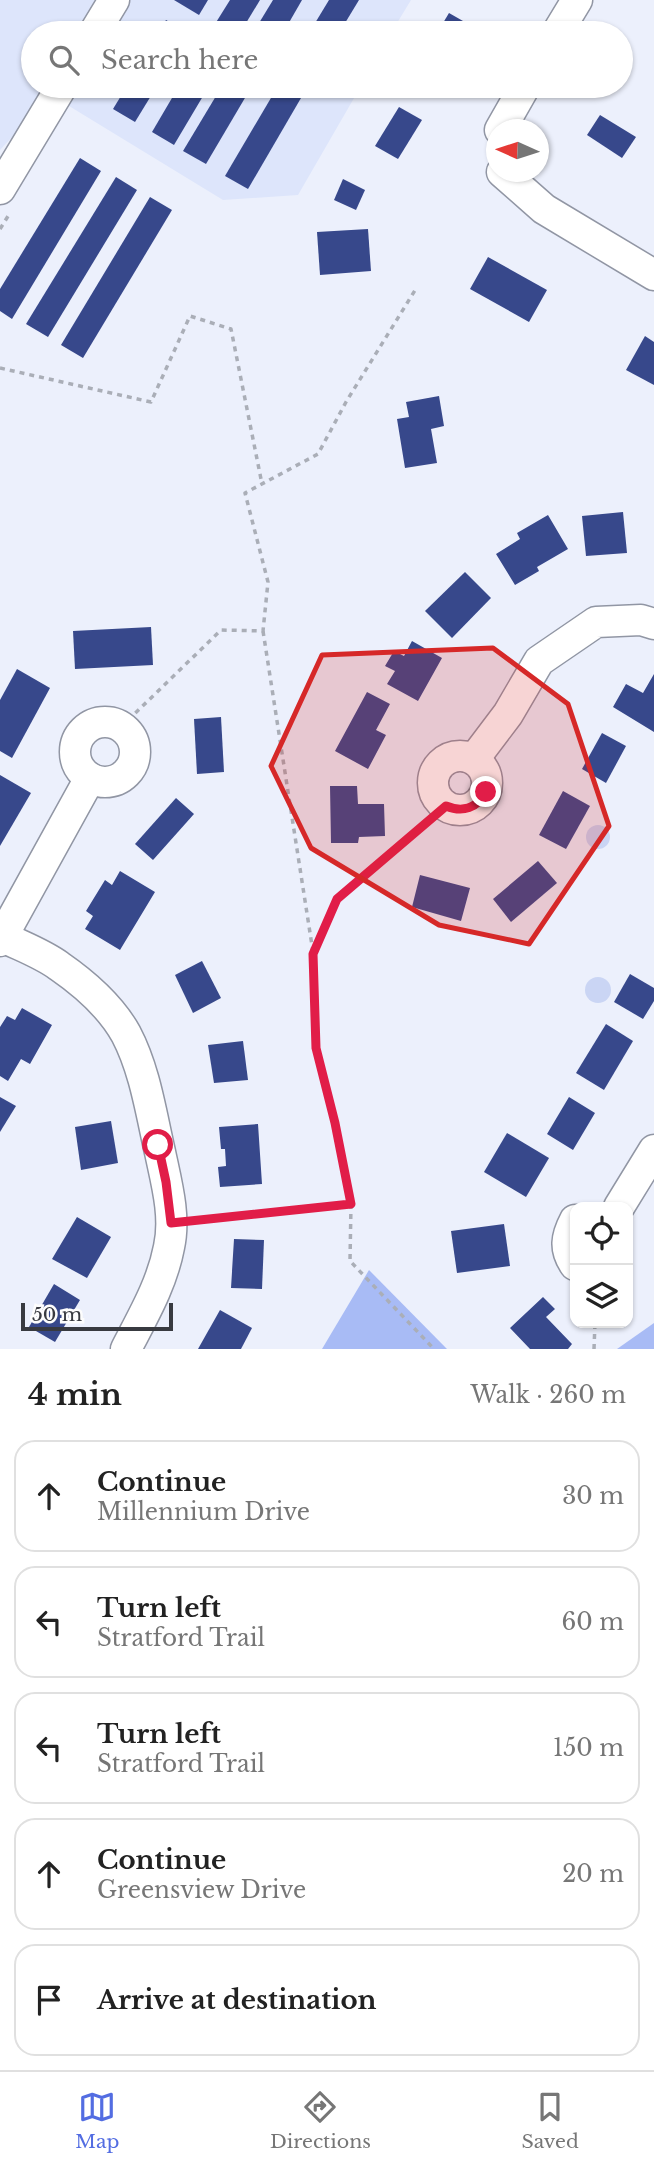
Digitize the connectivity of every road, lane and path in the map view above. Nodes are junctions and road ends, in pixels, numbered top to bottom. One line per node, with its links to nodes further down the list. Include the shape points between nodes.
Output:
1 (114, 0): 3 (street)
2 (577, 0): 4 (street)
3 (101, 21)
4 (564, 21)
5 (55, 98): 9 (street)
6 (519, 98): 7 (street)
7 (506, 119)
8 (517, 182): 10 (street, via 544,209)
9 (0, 189)
10 (654, 275)
11 (417, 287): 13 (path, via 318,454)
12 (0, 368): 13 (path, via 152,402 190,316 231,329)
13 (262, 484): 15 (path, via 246,493 268,582)
14 (654, 624): 18 (street, via 641,620 596,622 540,661 474,759 487,776 482,799 462,810)
15 (263, 631): 16 (path, via 221,630); 20 (path)
16 (121, 727): 17 (street, via 134,745 131,768 113,781); 17 (street, via 98,723 79,737 76,760)
17 (90, 778): 19 (street)
18 (446, 806): 20 (path, via 337,899)
19 (1, 939): 24 (street, via 58,965 106,1005 125,1034 149,1103)
20 (313, 954): 23 (path, via 316,1048)
21 (654, 1150): 22 (street)
22 (622, 1202)
23 (351, 1204): 24 (path); 29 (path, via 350,1261)
24 (171, 1223): 28 (street, via 157,1288)
25 (570, 1233): 26 (street)
26 (570, 1258)
27 (595, 1328): 30 (path)
28 (126, 1349)
29 (434, 1349)
30 (594, 1349)

